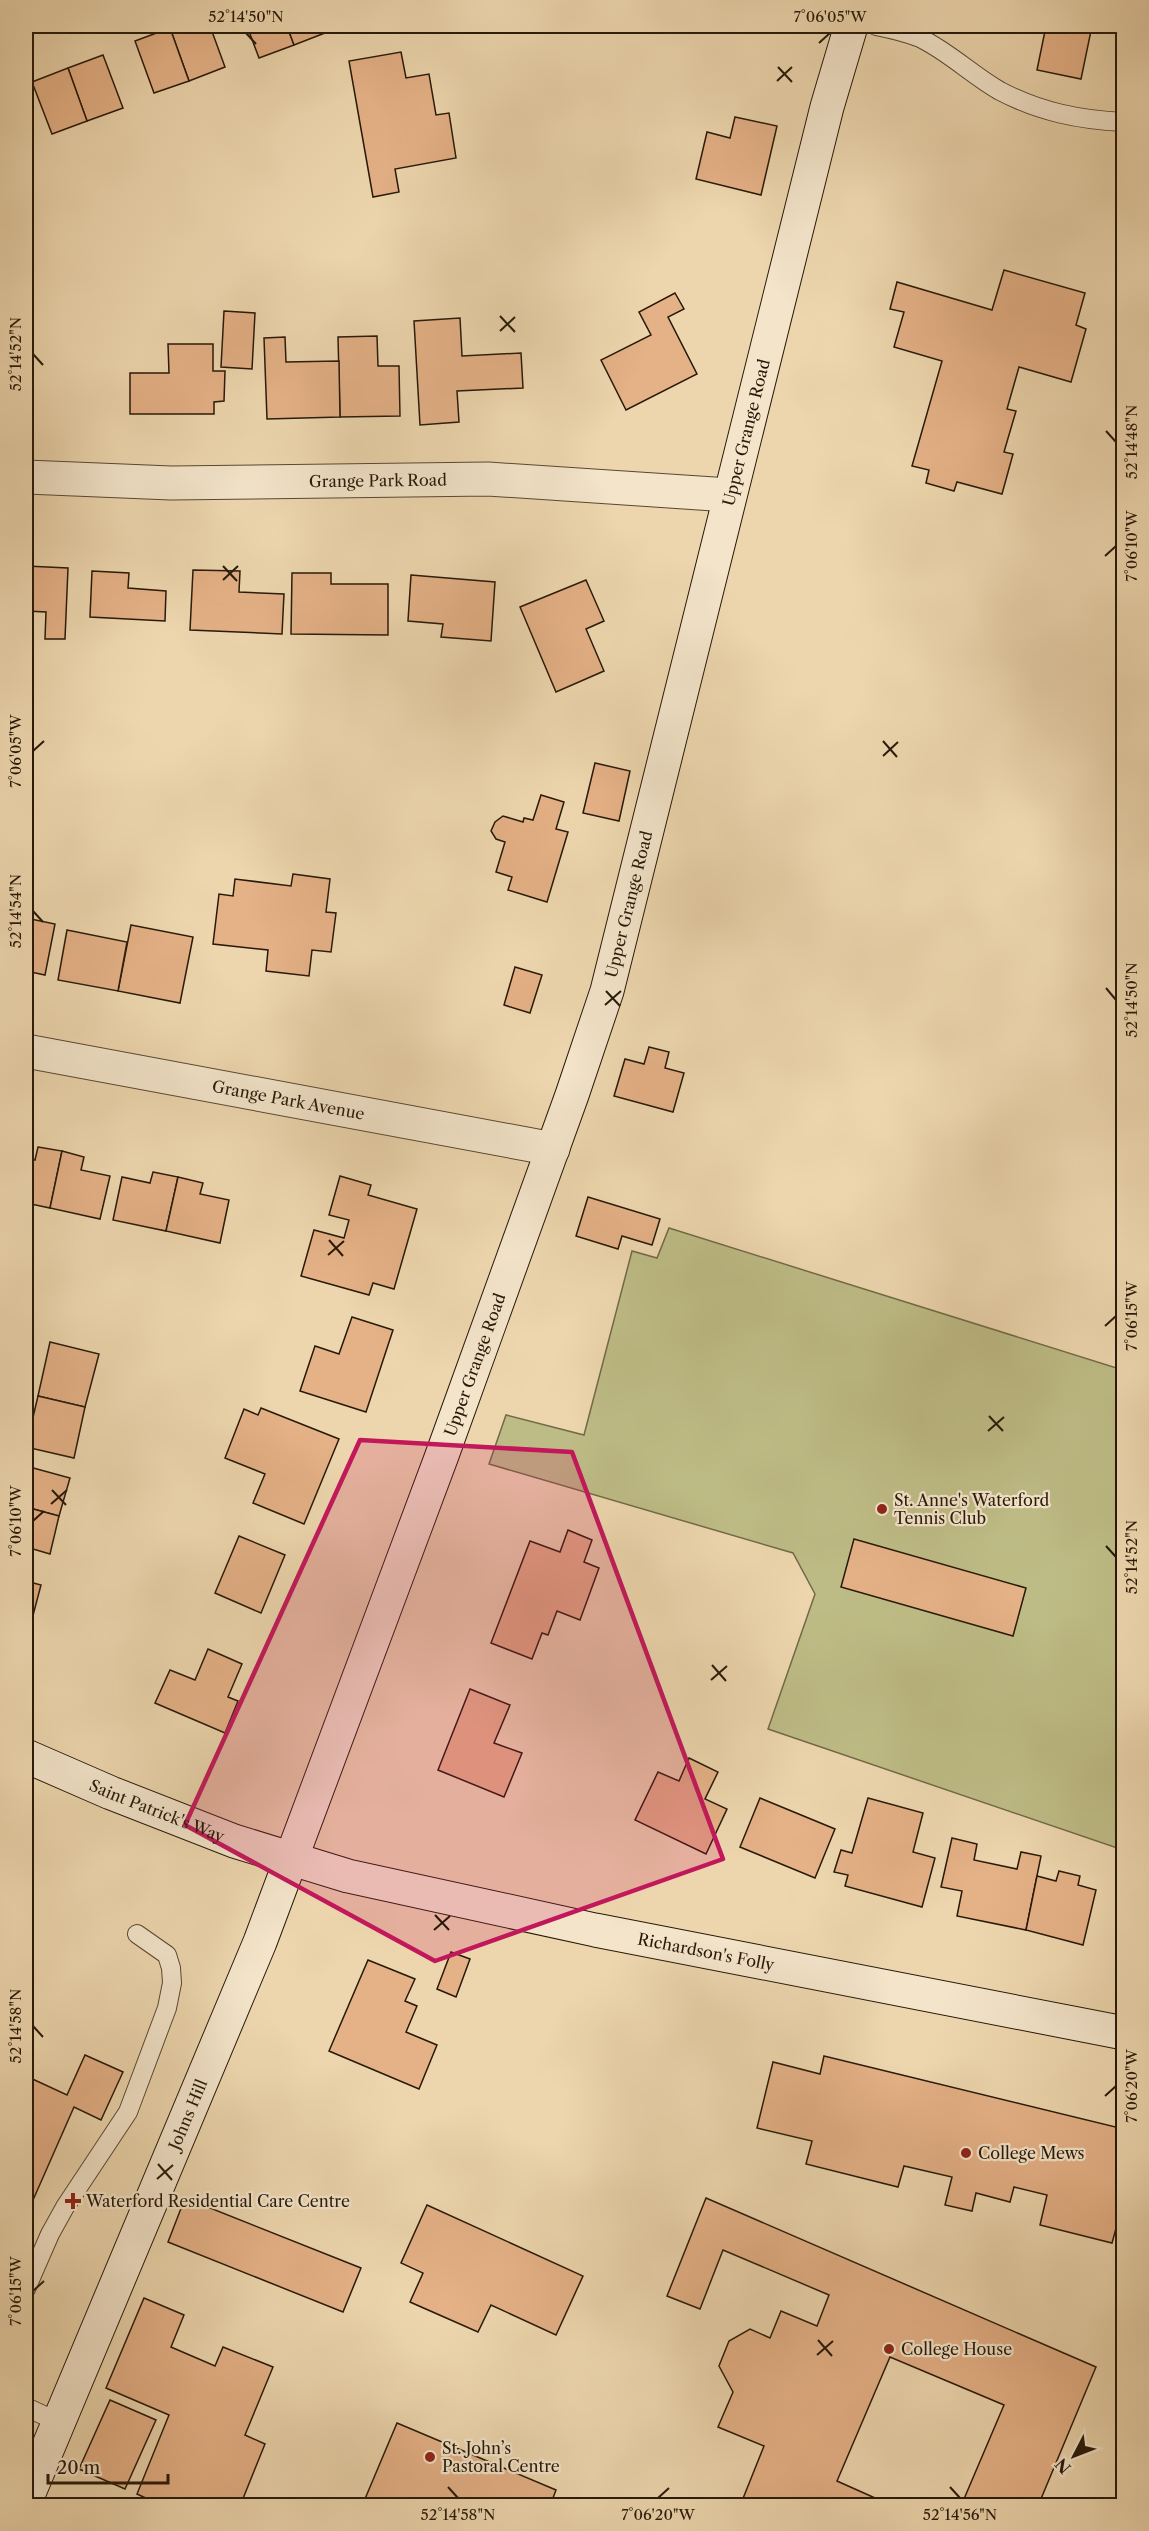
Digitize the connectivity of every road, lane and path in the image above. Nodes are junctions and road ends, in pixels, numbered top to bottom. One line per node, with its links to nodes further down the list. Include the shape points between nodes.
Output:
1 (850, 26): 5 (street, Upper Grange Road)
2 (876, 26): 3 (lane, via 922,39 981,79 1046,111 1085,120)
3 (1124, 122)
4 (26, 477): 5 (street, Grange Park Road, via 171,483 488,479)
5 (729, 495): 7 (street, Upper Grange Road, via 621,940)
6 (26, 1051): 7 (street, Grange Park Avenue)
7 (553, 1149): 9 (street, Upper Grange Road)
8 (26, 1756): 9 (street, Saint Patrick's Way, via 177,1820)
9 (291, 1860): 11 (street, Richardson's Folly, via 515,1914); 14 (street, Johns Hill, via 243,1985)
10 (137, 1934): 12 (lane, via 167,1955 172,1983 167,2008 128,2112 65,2207)
11 (1123, 2032)
12 (26, 2289)
13 (26, 2407): 14 (lane)
14 (58, 2422): 15 (street, Johns Hill)
15 (26, 2500)

